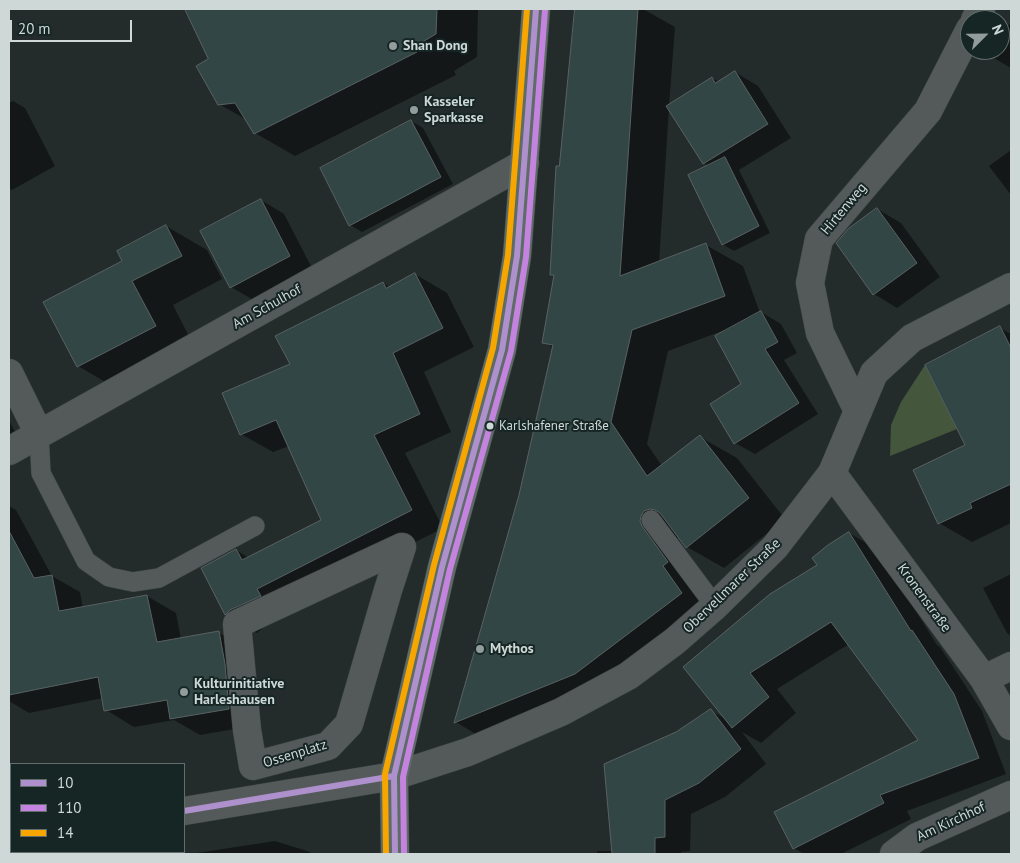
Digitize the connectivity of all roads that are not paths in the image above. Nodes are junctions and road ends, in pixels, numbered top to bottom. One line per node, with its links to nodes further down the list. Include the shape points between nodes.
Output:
1 (536, 9): 3 (main road)
2 (960, 48): 6 (street, Hirtenweg, via 928,110 819,239 810,284 820,333)
3 (525, 163): 7 (street, Am Schulhof); 17 (main road, via 517,256 502,350 442,567)
4 (1011, 287): 6 (street, Obervellmarer Straße, via 912,338 874,373)
5 (9, 374): 7 (street)
6 (858, 411): 9 (street, Obervellmarer Straße)
7 (39, 434): 8 (street, Am Schulhof); 11 (lane, via 41,473 86,561 110,577 133,582 159,578)
8 (9, 451)
9 (832, 473): 13 (street, Obervellmarer Straße, via 775,546); 15 (street, Kronenstraße)
10 (651, 520): 13 (lane)
11 (255, 526)
12 (402, 547): 12 (street, Ossenplatz, via 237,624 253,766 328,746 349,724)
13 (715, 606): 17 (street, Obervellmarer Straße, via 676,641 628,676 561,712 443,762)
14 (1011, 666): 15 (street)
15 (984, 679): 16 (street, Kronenstraße)
16 (1011, 726)
17 (394, 776): 19 (street); 20 (main road)
18 (1011, 795): 21 (street, Am Kirchhof, via 917,837)
19 (185, 811)
20 (395, 854)
21 (894, 854)

